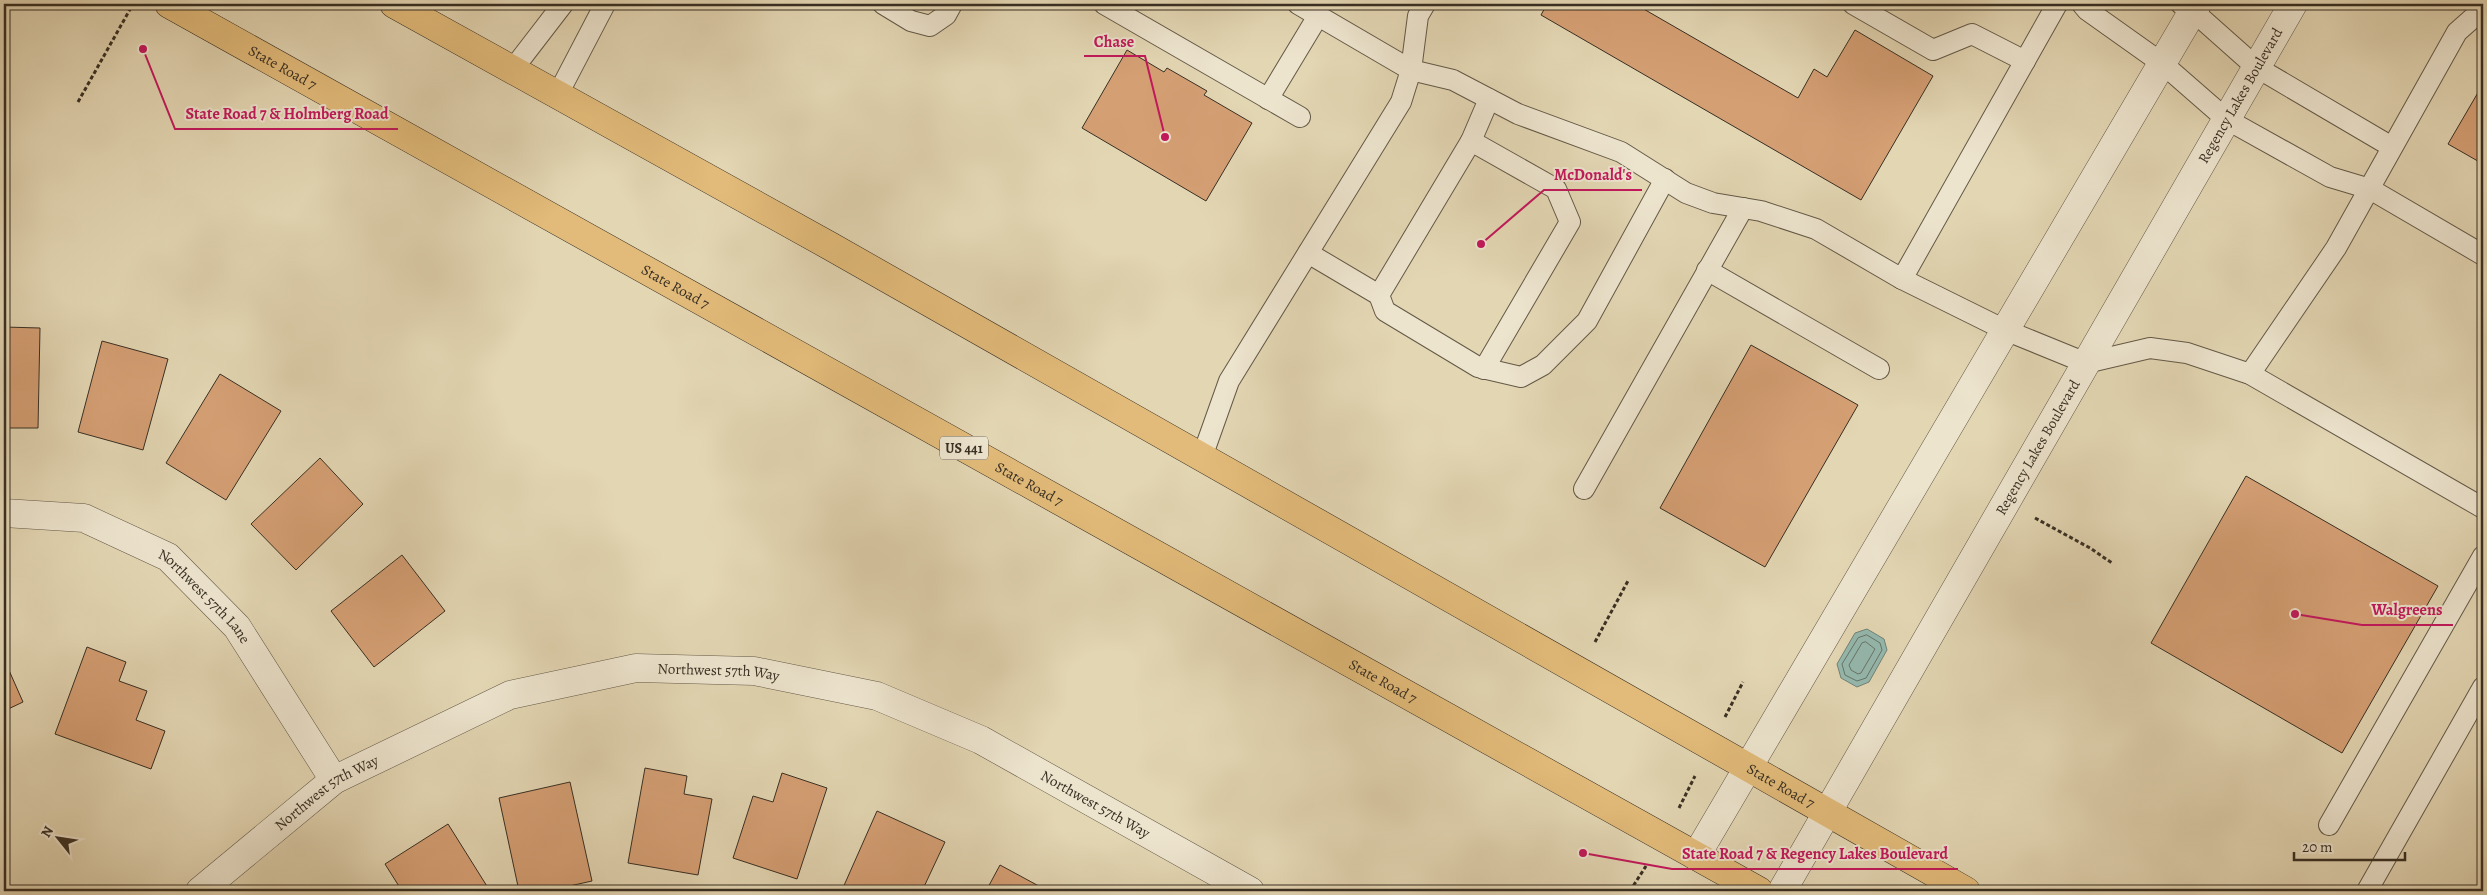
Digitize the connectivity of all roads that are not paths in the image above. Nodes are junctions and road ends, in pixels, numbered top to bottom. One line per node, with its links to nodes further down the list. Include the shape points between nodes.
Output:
1 (169, 4): 52 (main road, State Road 7 / US 441)
2 (394, 4): 20 (main road, State Road 7)
3 (563, 4): 20 (lane)
4 (605, 4): 22 (lane)
5 (883, 4): 6 (lane, via 910,21 930,26 946,15)
6 (952, 4)
7 (1104, 4): 23 (lane)
8 (1298, 4): 16 (lane)
9 (1425, 4): 21 (lane, via 1418,16)
10 (1854, 4): 17 (lane, via 1933,50 1972,34)
11 (2057, 4): 17 (lane)
12 (2082, 4): 18 (lane)
13 (2293, 4): 19 (street, Regency Lakes Boulevard)
14 (2190, 6): 18 (street); 19 (lane)
15 (2483, 9): 28 (lane, via 2457,32)
16 (1318, 16): 21 (lane); 23 (lane)
17 (2025, 61): 35 (lane)
18 (2163, 64): 26 (lane); 37 (street)
19 (2256, 67): 26 (street, Regency Lakes Boulevard); 28 (lane)
20 (513, 69): 22 (main road, State Road 7)
21 (1411, 70): 24 (lane, via 1453,80); 32 (lane, via 1401,102)
22 (558, 94): 42 (main road, State Road 7)
23 (1268, 99): 25 (lane)
24 (1489, 100): 27 (lane); 29 (lane, via 1621,152)
25 (1300, 117)
26 (2226, 119): 30 (lane, via 2330,177); 38 (street, Regency Lakes Boulevard)
27 (1470, 141): 36 (lane); 39 (lane, via 1556,189 1570,222)
28 (2392, 147): 30 (lane)
29 (1665, 179): 31 (lane, via 1686,193 1712,203); 39 (lane, via 1586,322 1543,365 1520,376)
30 (2370, 189): 33 (lane); 41 (lane, via 2336,248)
31 (1743, 208): 34 (lane); 35 (lane, via 1816,230)
32 (1308, 253): 36 (lane); 42 (lane, via 1229,381)
33 (2483, 255)
34 (1707, 270): 40 (lane); 43 (lane)
35 (1902, 279): 37 (lane)
36 (1379, 295): 39 (lane, via 1385,311)
37 (2004, 330): 38 (lane); 48 (street)
38 (2086, 362): 41 (lane, via 2150,348 2187,353); 50 (street, Regency Lakes Boulevard)
39 (1484, 369)
40 (1879, 370)
41 (2250, 374): 44 (lane)
42 (1202, 457): 48 (main road, State Road 7)
43 (1584, 489)
44 (2483, 508)
45 (4, 514): 49 (street, Northwest 57th Lane, via 84,518 168,557 237,627)
46 (2483, 556): 51 (lane)
47 (2483, 687): 59 (lane)
48 (1748, 767): 50 (main road, State Road 7); 52 (street)
49 (334, 780): 53 (street, Northwest 57th Way, via 510,696 636,668 754,670 876,696 981,740); 54 (street, Northwest 57th Way)
50 (1828, 812): 57 (street, Regency Lakes Boulevard); 58 (main road, State Road 7)
51 (2329, 825)
52 (1696, 856): 56 (main road, State Road 7 / US 441)
53 (1218, 883): 55 (street, Northwest 57th Way)
54 (200, 891)
55 (1250, 891)
56 (1759, 891)
57 (1782, 891)
58 (1966, 891)
59 (2367, 891)

